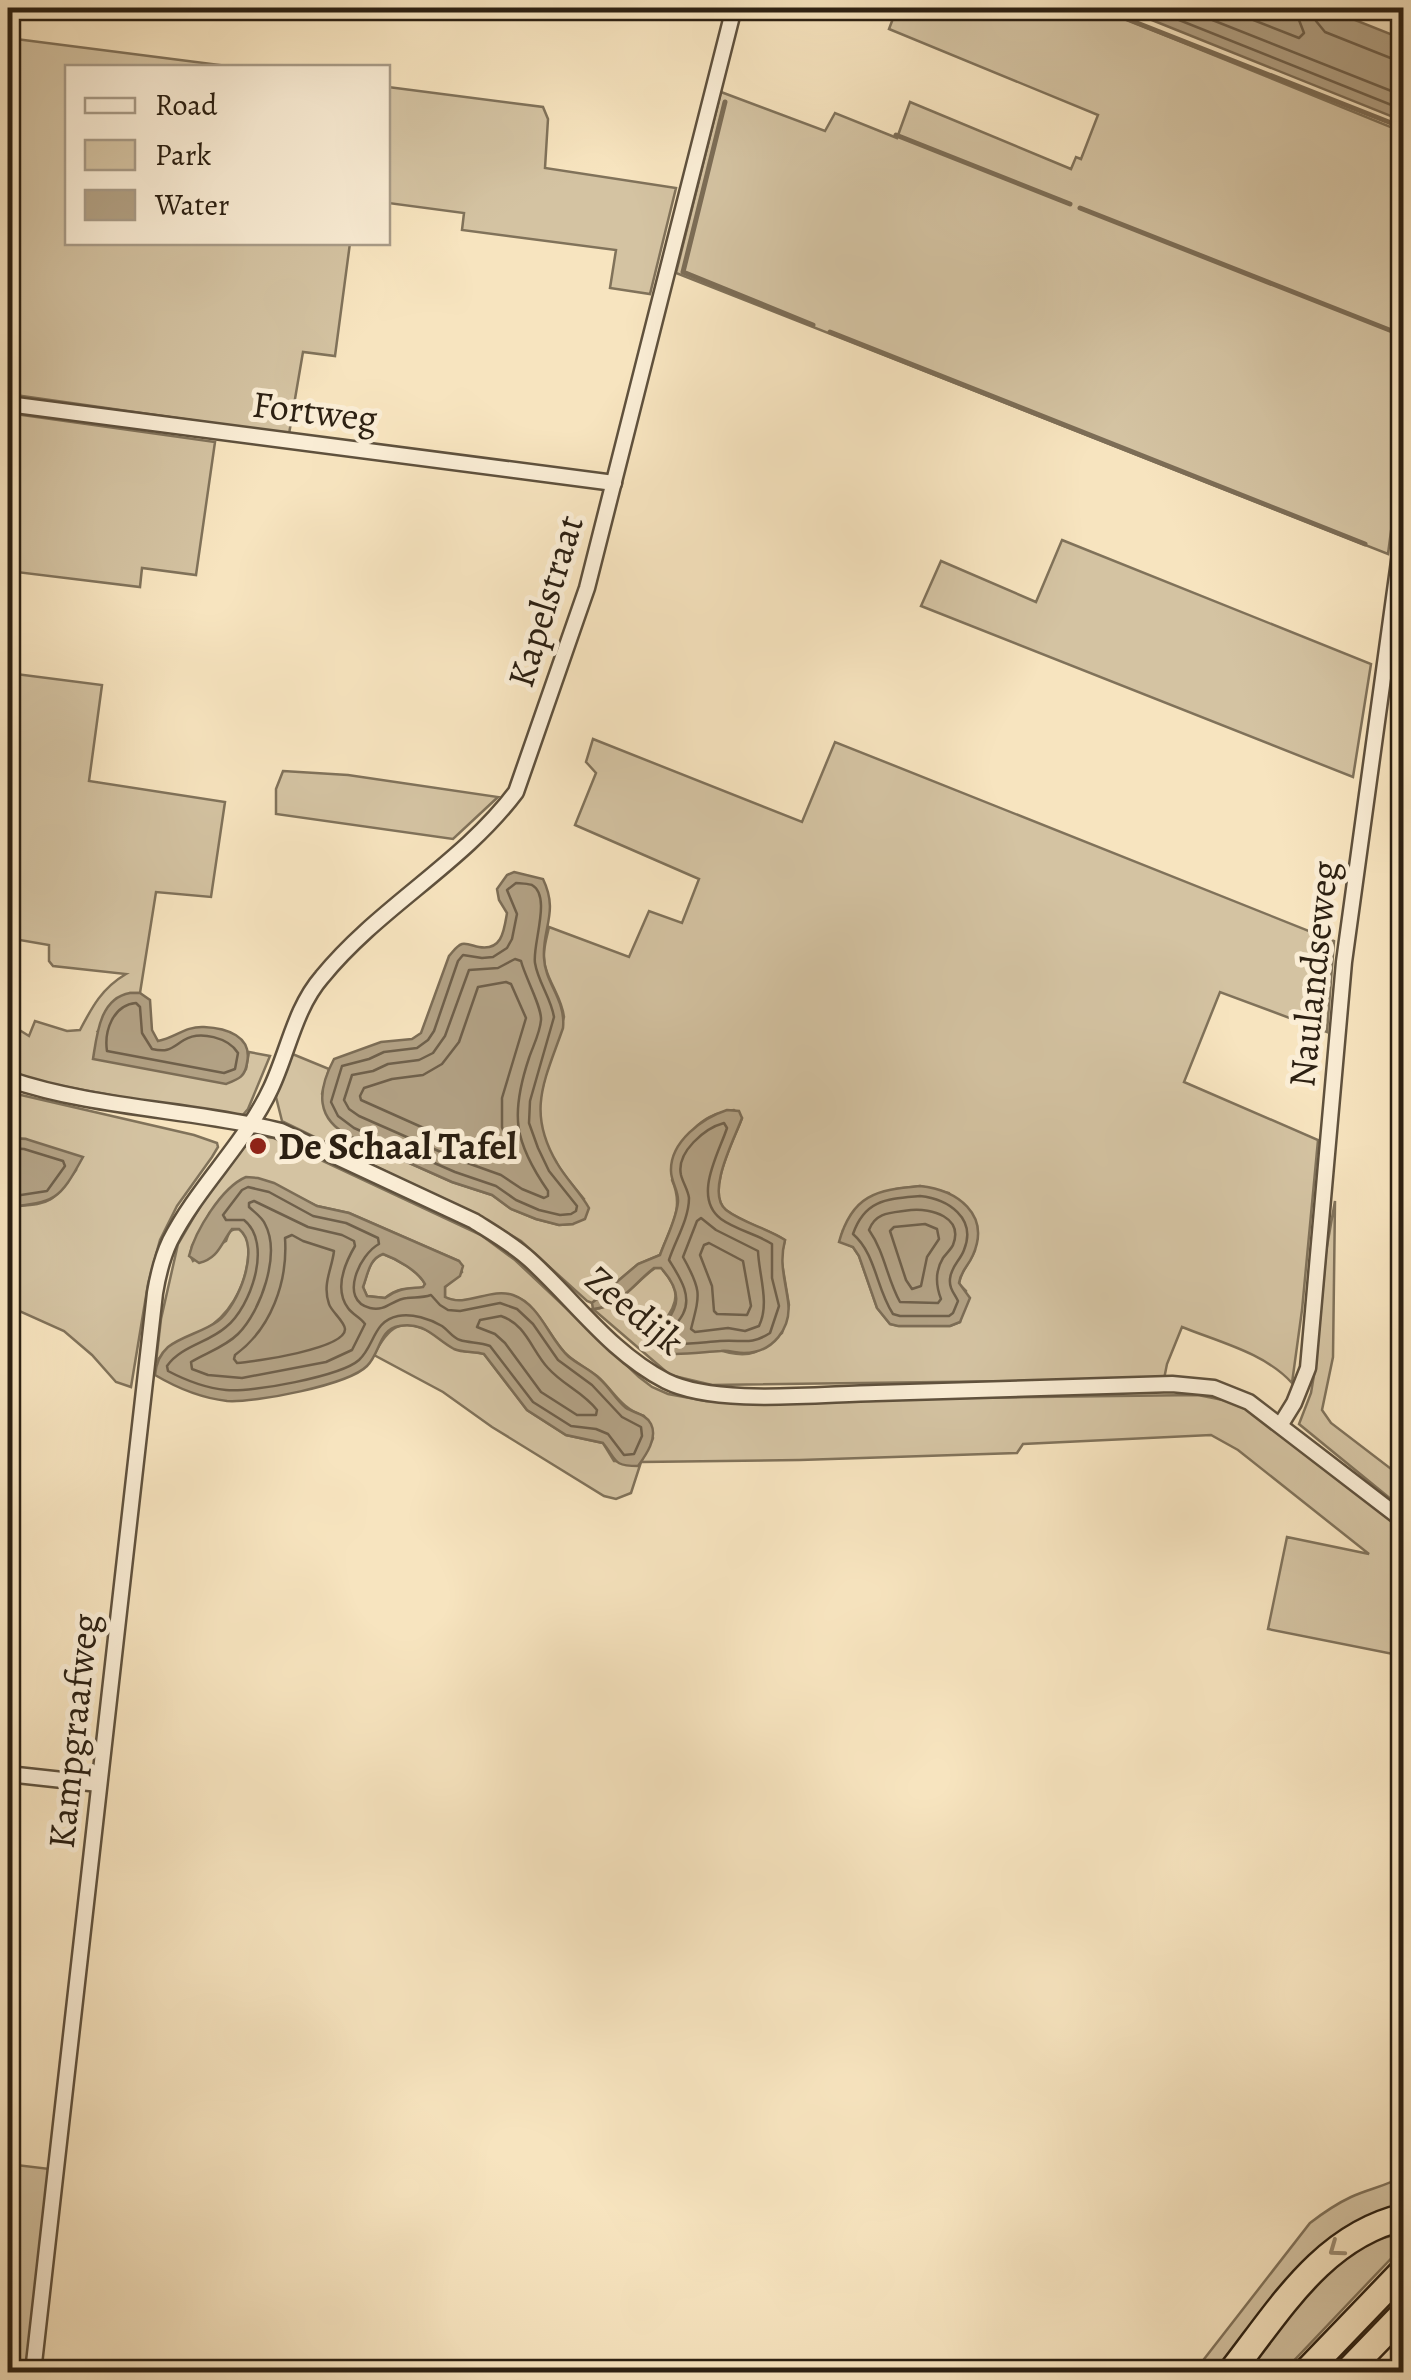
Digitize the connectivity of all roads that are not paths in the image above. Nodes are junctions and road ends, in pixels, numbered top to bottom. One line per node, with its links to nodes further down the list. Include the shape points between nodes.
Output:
1 (734, 8): 3 (street, Kapelstraat)
2 (8, 404): 3 (street, Fortweg)
3 (614, 483): 6 (street, Kapelstraat, via 575,627 516,792 496,820 320,978)
4 (1404, 525): 7 (street, Naulandseweg, via 1344,962 1311,1351)
5 (8, 1079): 6 (street, Zeedijk, via 74,1097)
6 (252, 1124): 7 (street, Zeedijk, via 282,1130 499,1236 628,1357 692,1390 782,1395 1189,1384 1232,1394); 10 (street, Kampgraafweg, via 188,1209 160,1268)
7 (1281, 1424): 8 (street, Zeedijk)
8 (1404, 1521)
9 (8, 1774): 10 (street)
10 (99, 1784): 14 (street, Kampgraafweg)
11 (1404, 2217): 15 (highway, one-way to 15, via 1362,2232 1320,2261)
12 (1404, 2270): 16 (highway)
13 (1404, 2312): 17 (highway)
14 (32, 2372)
15 (1231, 2372)
16 (1306, 2372)
17 (1346, 2372)

